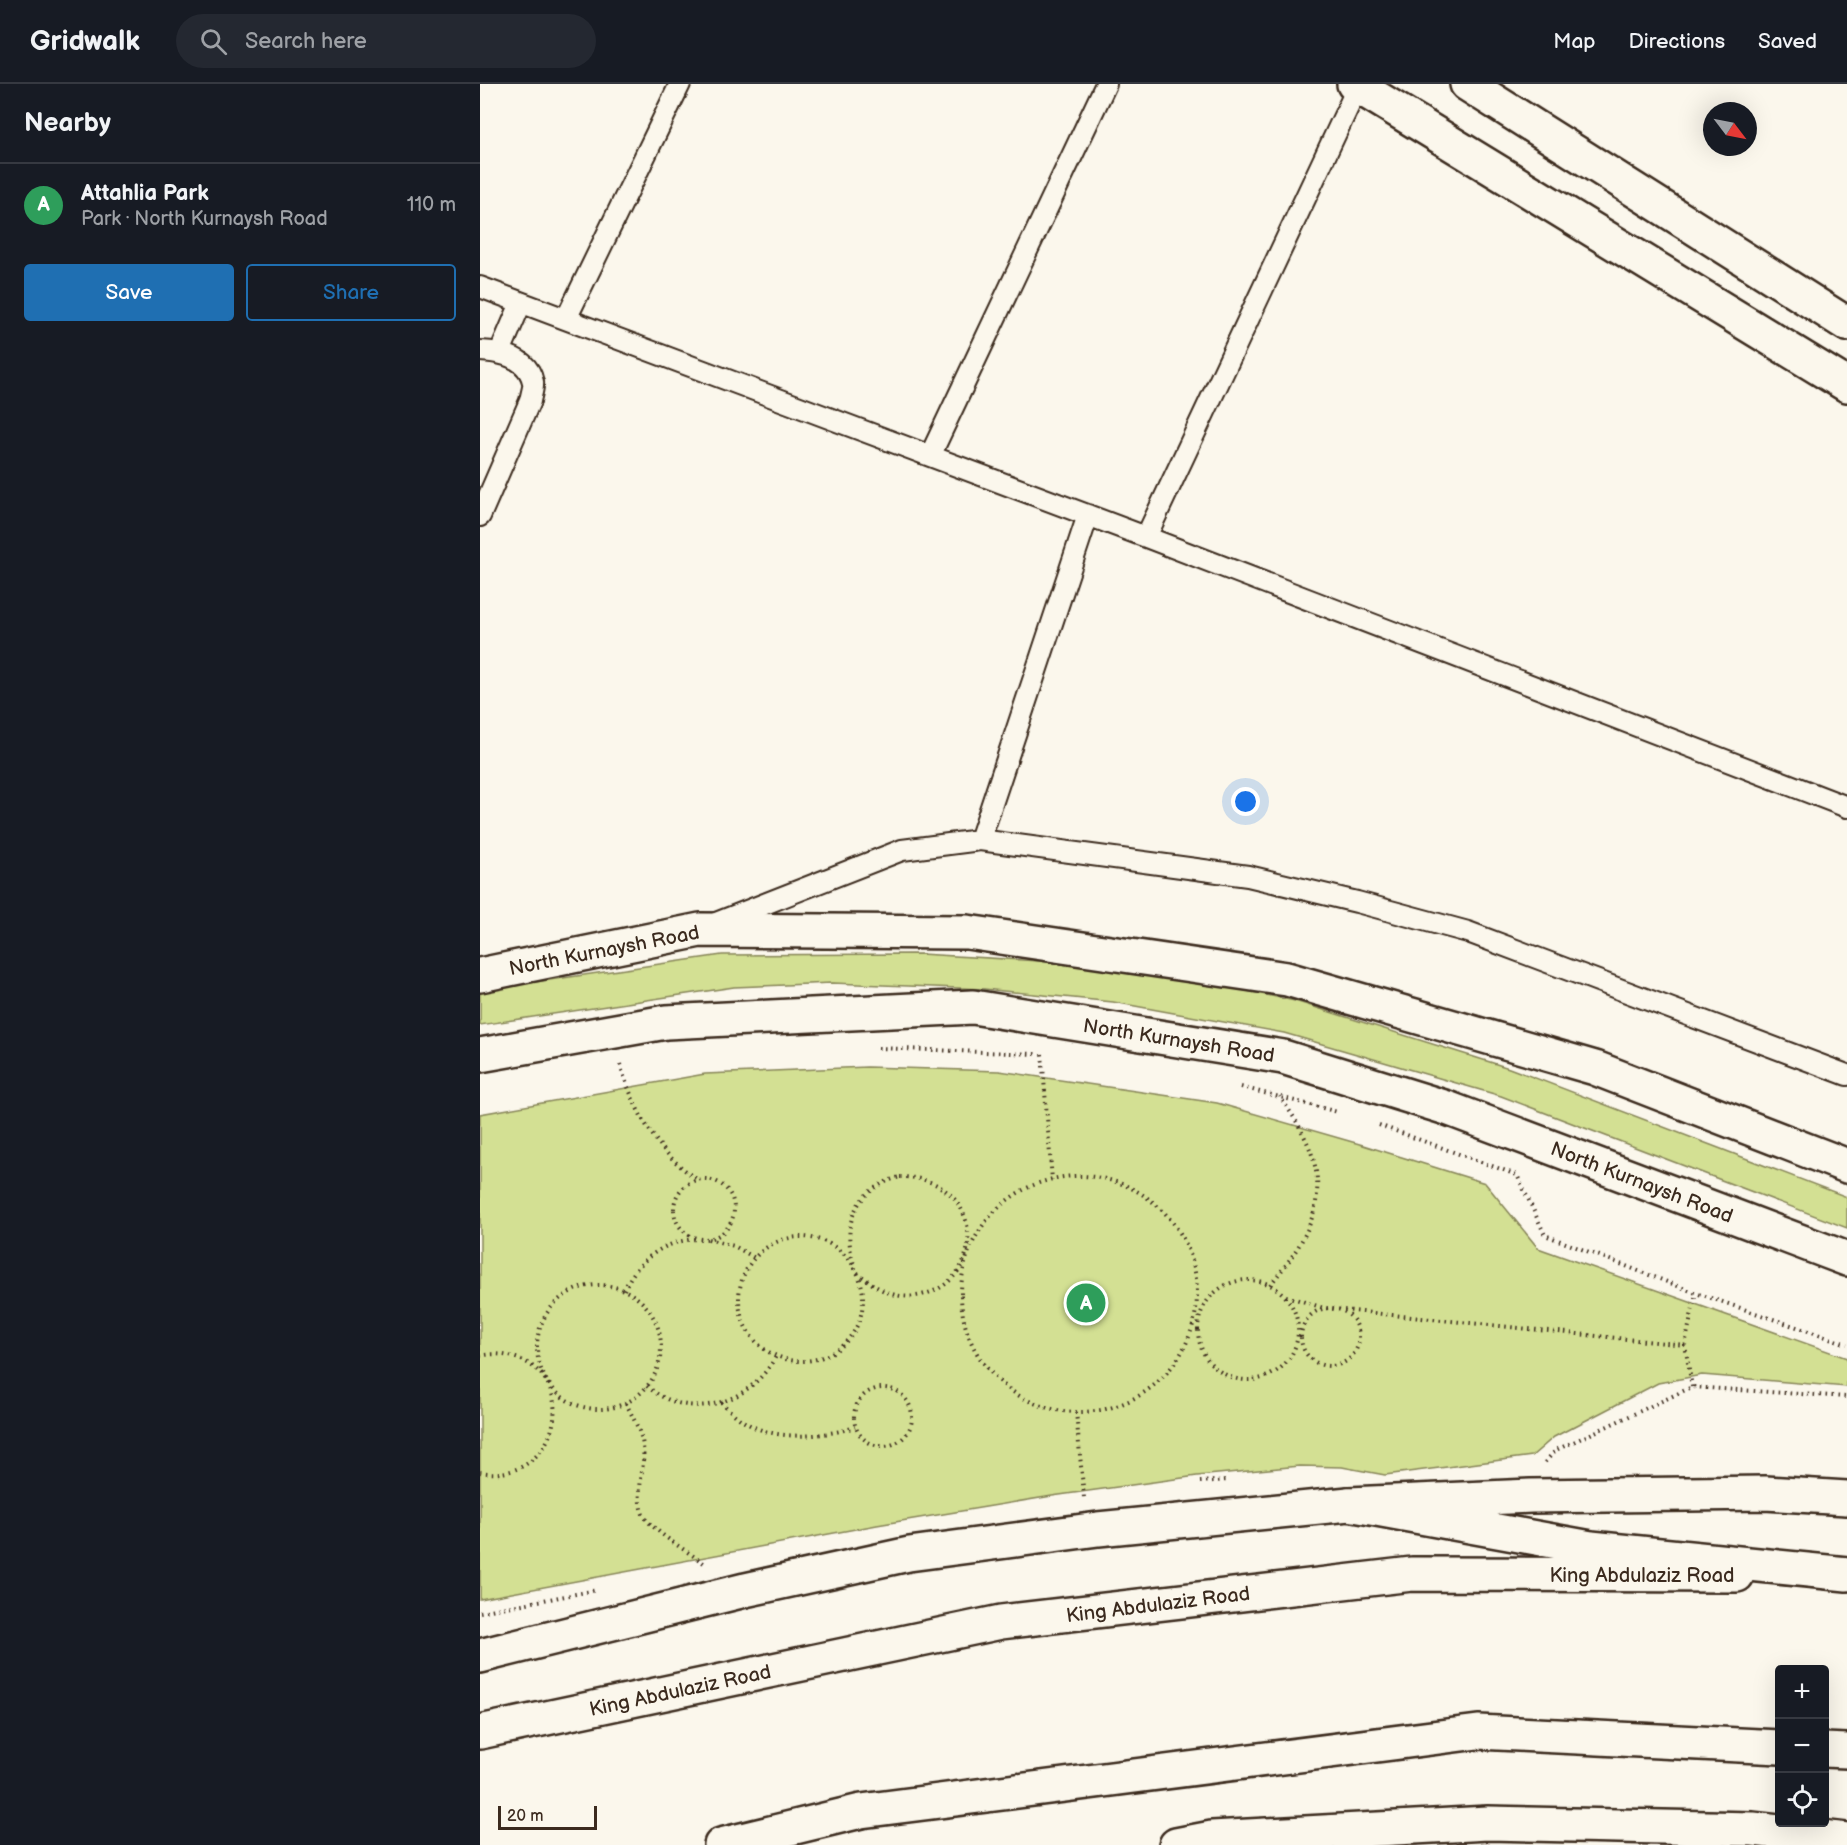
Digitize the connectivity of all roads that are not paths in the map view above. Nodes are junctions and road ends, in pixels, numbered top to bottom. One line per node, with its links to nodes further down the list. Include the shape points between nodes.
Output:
1 (680, 84): 7 (lane)
2 (1106, 84): 12 (lane)
3 (1467, 84): 8 (main road)
4 (1357, 85): 11 (main road); 15 (lane)
5 (480, 287): 6 (lane)
6 (522, 303): 7 (lane); 10 (lane)
7 (566, 319): 12 (lane)
8 (1847, 324)
9 (480, 351): 10 (lane)
10 (500, 352): 14 (lane, via 524,364 533,382 530,401)
11 (1847, 385)
12 (930, 456): 13 (lane)
13 (1088, 515): 15 (lane); 17 (lane)
14 (480, 516)
15 (1146, 537): 16 (lane)
16 (1847, 807)
17 (980, 840): 18 (lane, via 902,850); 21 (lane, via 1248,876 1468,932)
18 (700, 930): 19 (main road, North Kurnaysh Road); 22 (main road, North Kurnaysh Road, via 967,932 1287,979 1595,1068)
19 (480, 975)
20 (480, 1055): 23 (main road, North Kurnaysh Road, via 666,1022 973,1007 1283,1057 1447,1108)
21 (1847, 1075)
22 (1847, 1166)
23 (1847, 1259)
24 (1847, 1498): 25 (main road, via 1765,1493 1531,1496)
25 (1349, 1504): 26 (main road, via 1591,1548); 27 (main road, via 1098,1529 909,1554)
26 (1847, 1575): 28 (main road, King Abdulaziz Road, via 1412,1574 1376,1578 1001,1622)
27 (480, 1656)
28 (480, 1732)
29 (1775, 1748): 33 (main road, via 1478,1732 861,1811)
30 (1829, 1750): 31 (main road)
31 (1847, 1751)
32 (1847, 1840): 34 (main road, via 1753,1829 1488,1823 1212,1838)
33 (721, 1845)
34 (1176, 1845)

